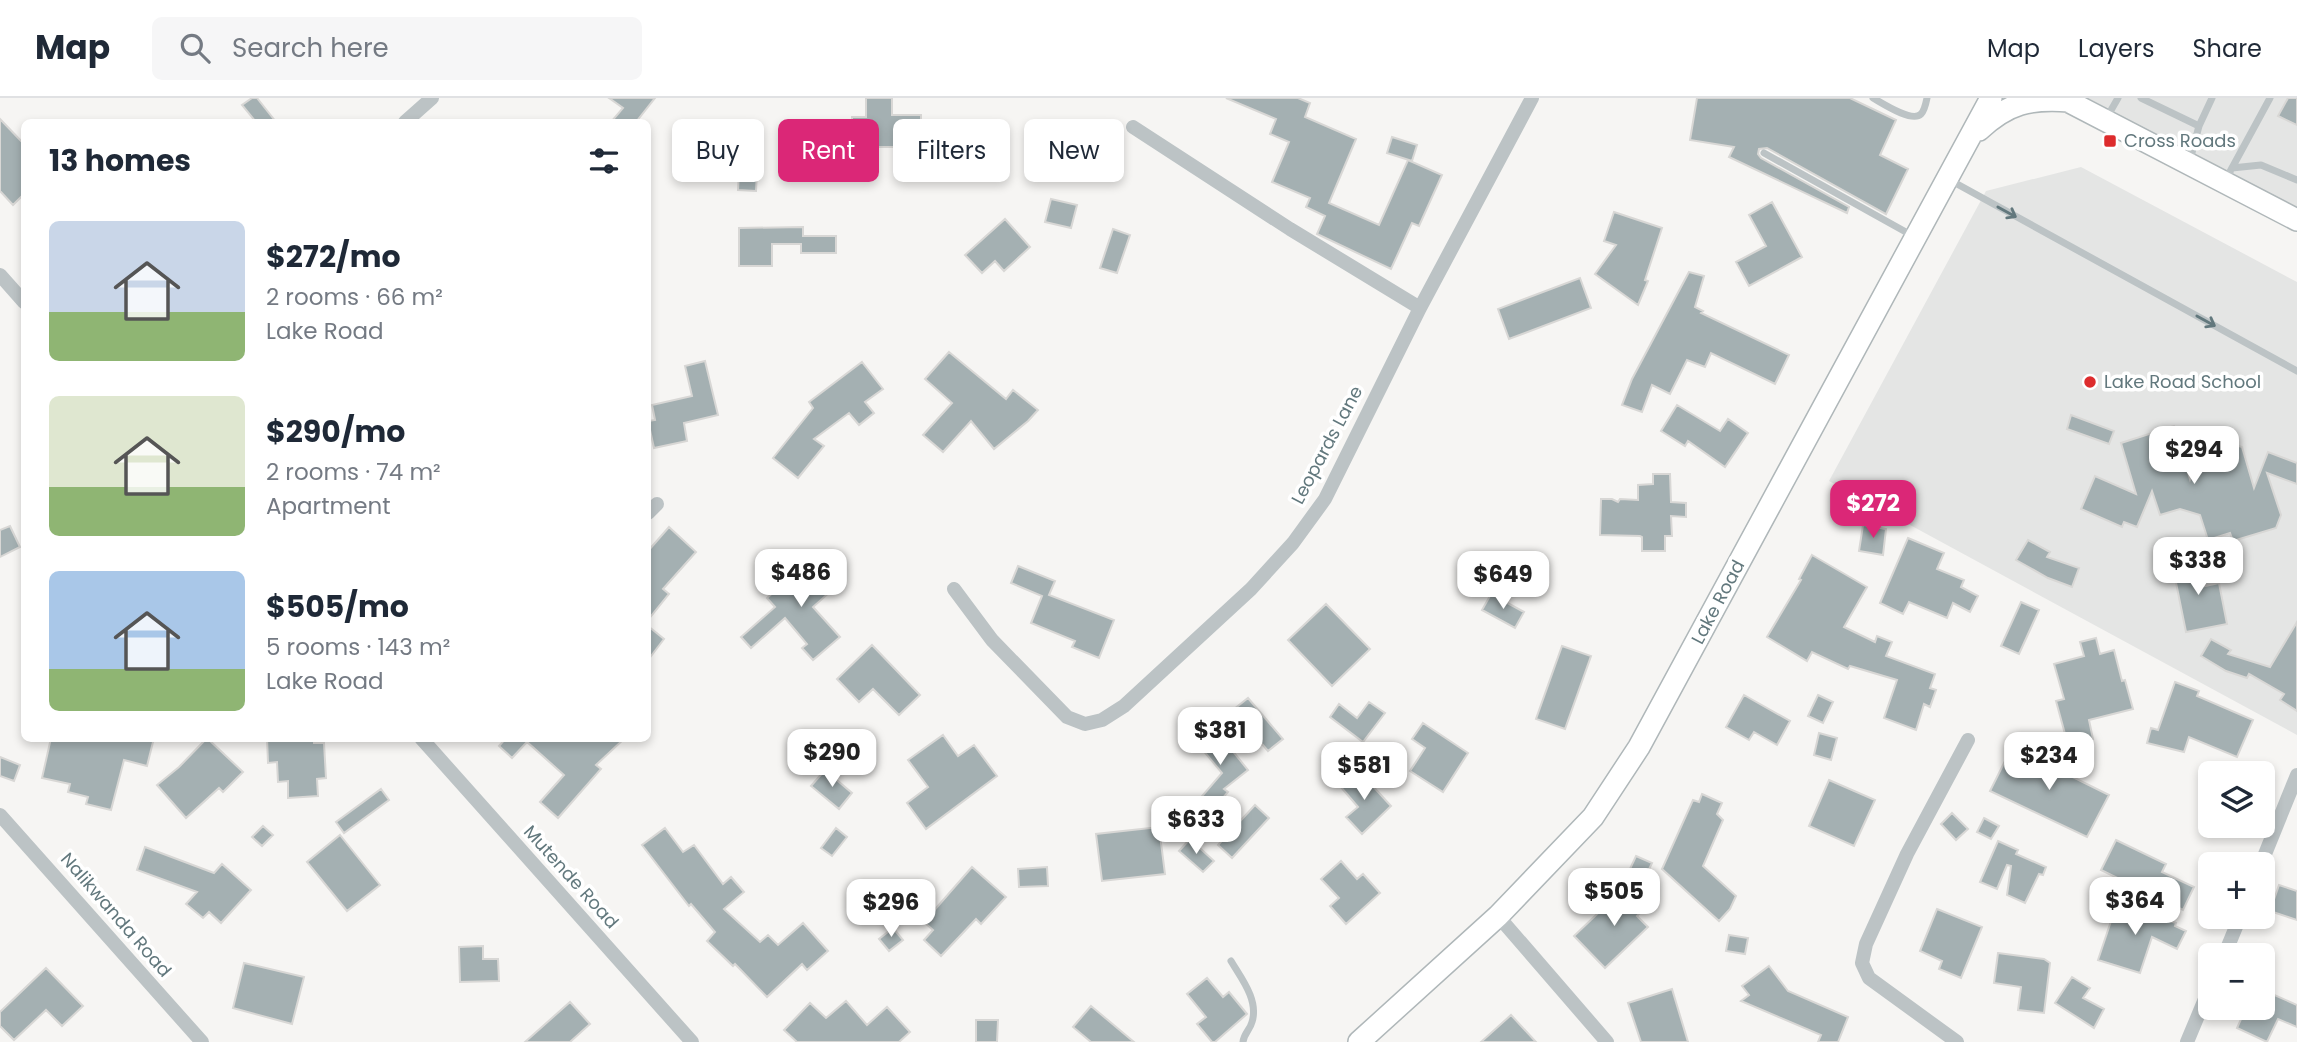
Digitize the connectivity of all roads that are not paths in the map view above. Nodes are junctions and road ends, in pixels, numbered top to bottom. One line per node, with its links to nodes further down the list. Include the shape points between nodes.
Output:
1 (432, 98): 11 (street)
2 (1532, 98): 25 (street, Leopards Lane)
3 (1873, 98): 4 (lane, via 1909,117 1921,114)
4 (1927, 98)
5 (2118, 98): 12 (lane)
6 (2141, 98): 13 (lane)
7 (2212, 98): 13 (lane)
8 (2270, 98): 18 (lane)
9 (2066, 99): 12 (main road); 15 (main road, via 2025,101 2004,109)
10 (1985, 103): 15 (main road, Lake Road)
11 (408, 119)
12 (2105, 121): 17 (main road)
13 (2199, 126): 17 (lane)
14 (1133, 127): 25 (street)
15 (1970, 138): 19 (main road, Lake Road)
16 (1764, 153): 22 (lane)
17 (2189, 164): 18 (main road)
18 (2228, 176): 20 (lane, via 2261,165); 21 (main road)
19 (1947, 179): 22 (main road, Lake Road); 26 (lane, one-way to 26)
20 (2297, 180)
21 (2297, 220)
22 (1915, 238): 33 (main road, Lake Road, via 1626,769 1593,817)
23 (0, 275): 24 (street)
24 (21, 299)
25 (1420, 308): 27 (street, Leopards Lane, via 1325,499 1293,543 1251,589 1124,706 1102,720 1085,724 1067,717 992,640)
26 (2297, 371)
27 (954, 589)
28 (1968, 740): 41 (street, via 1907,854 1866,944 1862,963 1869,978)
29 (425, 742): 37 (street, Mutende Road)
30 (2297, 775): 32 (street)
31 (0, 815): 36 (street, Nalikwanda Road)
32 (2266, 852)
33 (1498, 916): 39 (main road, Lake Road); 40 (street)
34 (1231, 961): 38 (lane, via 1251,993 1253,1021)
35 (2198, 1016): 42 (street)
36 (202, 1042)
37 (692, 1042)
38 (1243, 1042)
39 (1359, 1042)
40 (1607, 1042)
41 (1957, 1042)
42 (2187, 1042)

